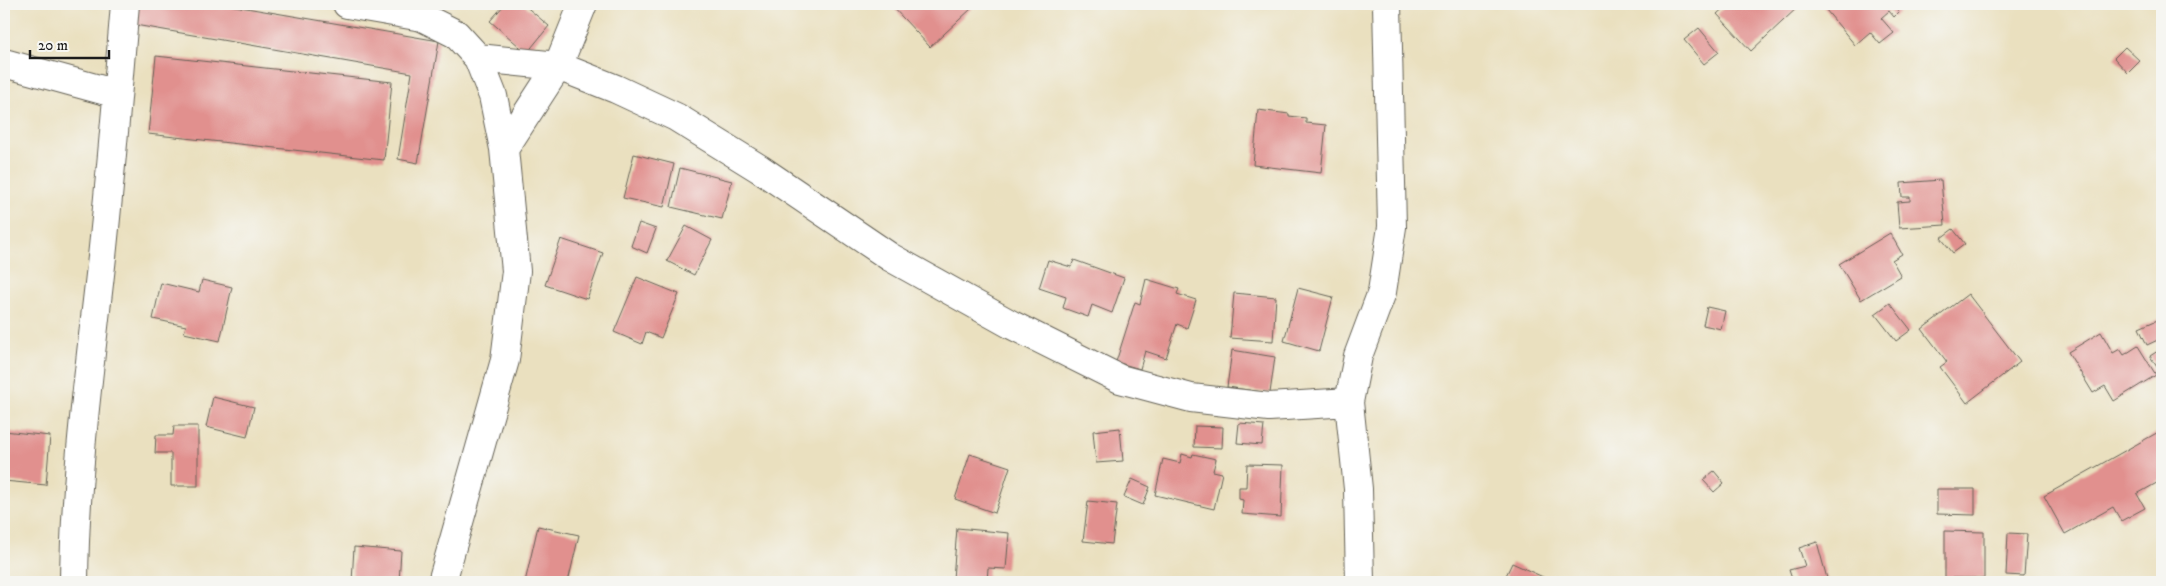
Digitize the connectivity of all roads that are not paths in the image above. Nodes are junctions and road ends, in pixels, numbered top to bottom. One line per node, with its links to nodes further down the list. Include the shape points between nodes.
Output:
1 (125, 4): 9 (street)
2 (347, 4): 5 (street)
3 (584, 4): 8 (street)
4 (1387, 4): 11 (street, via 1392,227 1382,292 1358,356)
5 (430, 10): 6 (street)
6 (478, 58): 8 (street); 10 (street, via 493,96)
7 (4, 62): 9 (street)
8 (558, 66): 10 (street); 11 (street, via 676,117 760,169 890,258 1120,379 1191,398 1269,407)
9 (117, 94): 12 (street, via 81,448)
10 (504, 149): 13 (street, via 516,271 505,360)
11 (1349, 402): 14 (street, via 1358,489)
12 (74, 582)
13 (442, 582)
14 (1360, 582)

